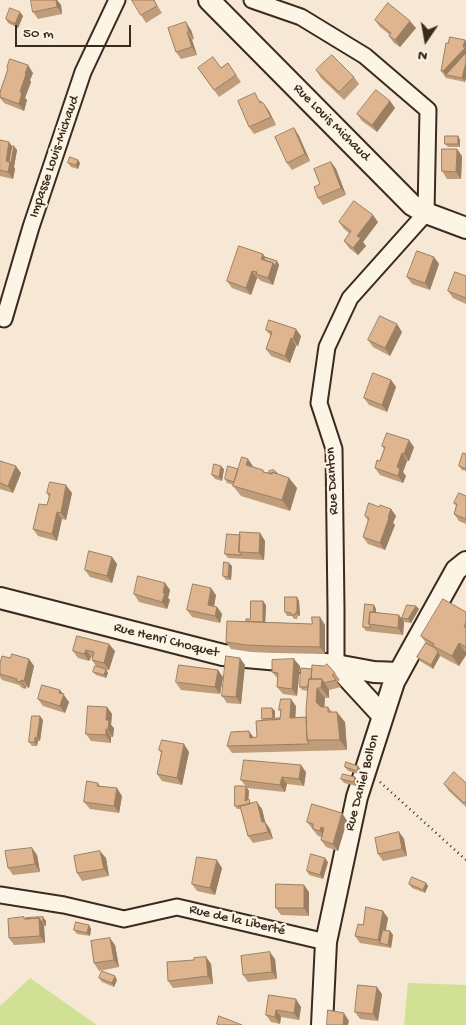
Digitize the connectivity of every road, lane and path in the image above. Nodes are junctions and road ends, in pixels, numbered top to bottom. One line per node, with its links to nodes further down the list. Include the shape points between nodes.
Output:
1 (117, 0): 6 (street, Impasse Louis-Michaud, via 83,72 31,226)
2 (209, 0): 4 (street, Rue Louis Michaud, via 412,205)
3 (252, 0): 4 (street, via 301,17 365,56 428,110)
4 (426, 213): 5 (street, Rue Louis Michaud); 9 (street, Rue Danton, via 350,298 327,347 319,403 334,449)
5 (466, 228)
6 (4, 319)
7 (466, 562): 10 (street, Rue Daniel Bollon, via 456,570)
8 (0, 598): 9 (street, Rue Henri Choquet, via 223,655)
9 (336, 665): 10 (street, Rue Henri Choquet, via 374,672); 11 (street)
10 (399, 672): 11 (street, Rue Daniel Bollon)
11 (382, 715): 12 (street, Rue Daniel Bollon)
12 (366, 769): 13 (path); 15 (street, Rue Daniel Bollon)
13 (466, 860)
14 (0, 895): 15 (street, Rue de la Liberté, via 64,905 124,920 177,907)
15 (326, 942): 16 (street, Rue Daniel Bollon)
16 (322, 1025)

